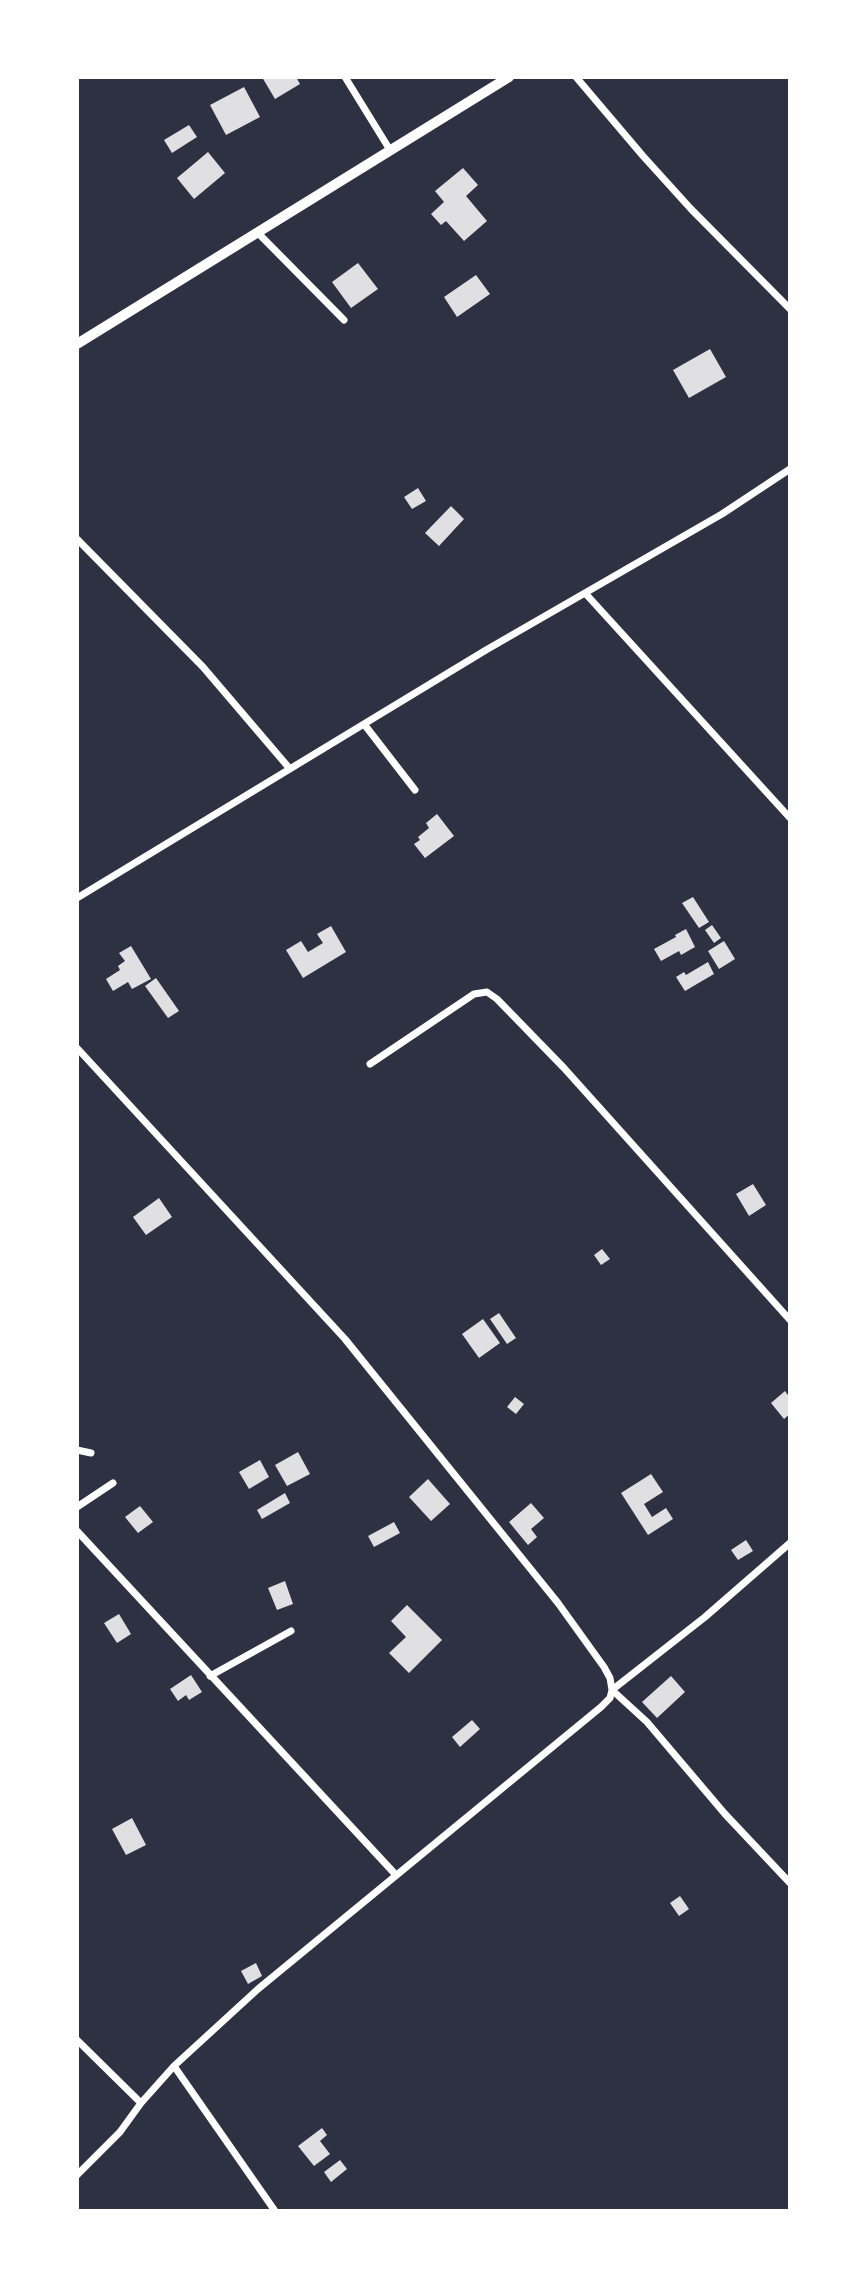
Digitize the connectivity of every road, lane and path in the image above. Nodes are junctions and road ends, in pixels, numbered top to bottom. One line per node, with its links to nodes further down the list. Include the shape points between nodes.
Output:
1 (345, 77): 4 (street)
2 (509, 77): 4 (street)
3 (576, 77): 6 (street, via 659,174)
4 (390, 150): 5 (street)
5 (258, 233): 7 (street); 8 (street)
6 (790, 309)
7 (344, 320)
8 (77, 344)
9 (790, 469): 11 (street)
10 (77, 538): 13 (street, via 204,667)
11 (585, 593): 12 (street); 15 (street)
12 (364, 724): 13 (street); 14 (street)
13 (290, 769): 16 (street)
14 (415, 790)
15 (790, 818)
16 (77, 898)
17 (77, 1048): 28 (street, via 345,1339 558,1602 600,1661)
18 (370, 1064): 19 (street, via 474,994 487,992 564,1068)
19 (790, 1320)
20 (77, 1450): 21 (street)
21 (91, 1453)
22 (113, 1483): 23 (street)
23 (77, 1507)
24 (77, 1531): 27 (street)
25 (790, 1543): 28 (street)
26 (291, 1631): 27 (street)
27 (210, 1676): 29 (street)
28 (612, 1690): 29 (street, via 601,1707); 30 (street, via 638,1712)
29 (396, 1875): 32 (street, via 258,1989)
30 (790, 1883)
31 (77, 2040): 33 (street)
32 (174, 2066): 33 (street); 35 (street)
33 (141, 2103): 34 (street, via 120,2132)
34 (77, 2175)
35 (275, 2211)

